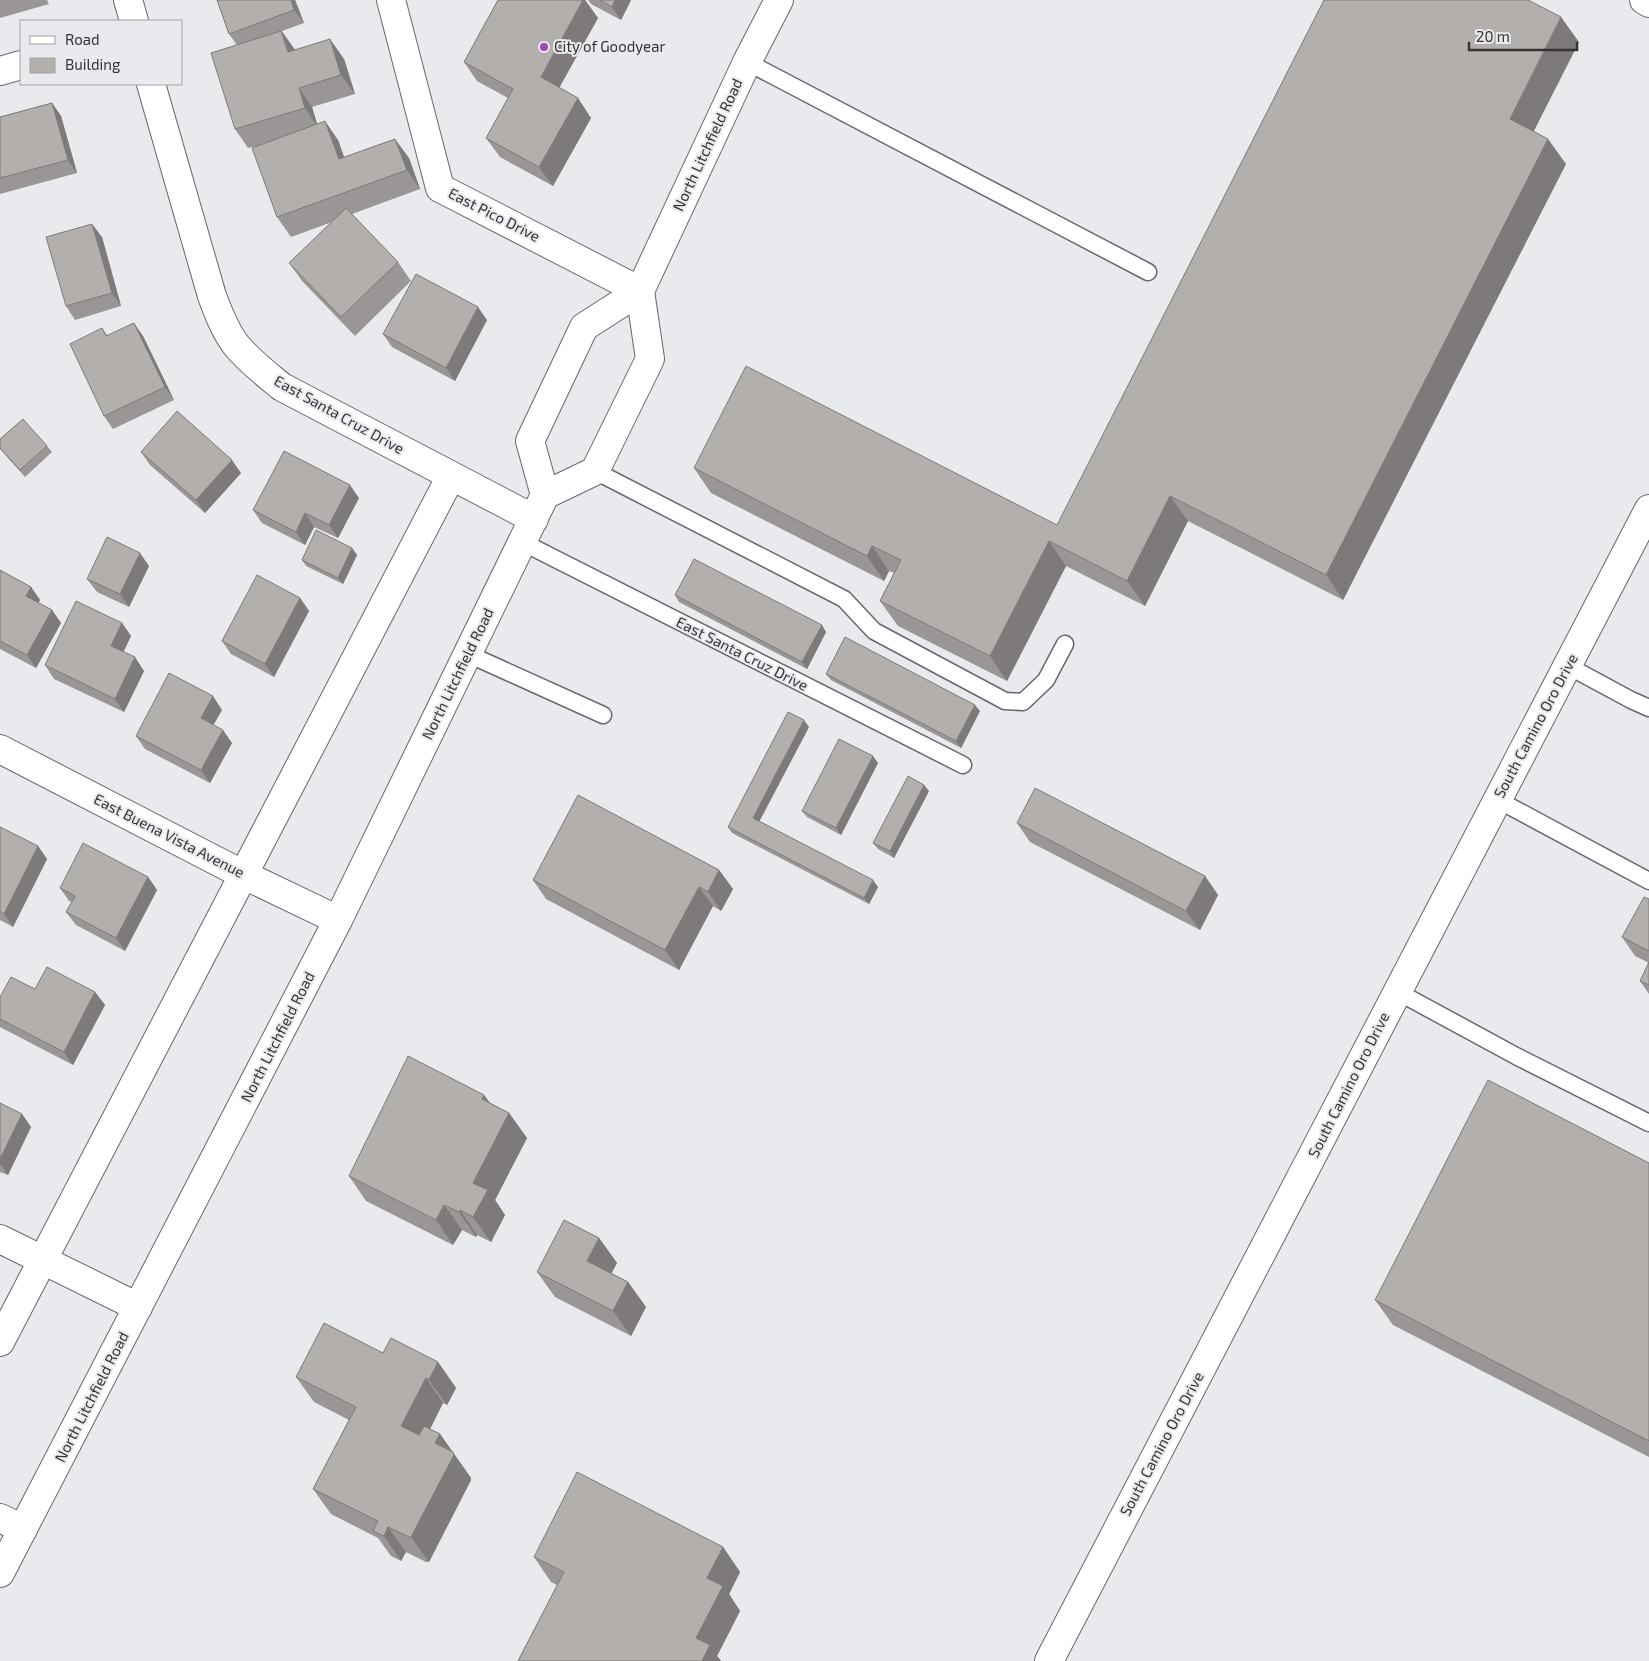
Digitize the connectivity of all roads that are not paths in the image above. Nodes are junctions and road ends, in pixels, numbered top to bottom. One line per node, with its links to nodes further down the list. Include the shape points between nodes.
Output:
1 (128, 0): 6 (street)
2 (391, 0): 12 (street, East Pico Drive, via 440,188)
3 (779, 0): 7 (street, North Litchfield Road)
4 (1644, 0): 5 (street)
5 (1649, 2)
6 (134, 20)
7 (747, 62): 11 (lane); 12 (street, North Litchfield Road)
8 (20, 65): 9 (street)
9 (0, 71)
10 (152, 85): 14 (street, East Santa Cruz Drive, via 212,296 235,344 282,387)
11 (1148, 272)
12 (640, 291): 13 (street, via 650,359); 15 (street, via 584,327 530,441)
13 (595, 471): 15 (street); 18 (lane, via 844,599 874,631 1005,701 1023,702 1046,680)
14 (451, 476): 17 (street, East Santa Cruz Drive); 26 (street)
15 (545, 495): 17 (street, North Litchfield Road)
16 (1649, 509): 20 (street, South Camino Oro Drive)
17 (528, 531): 19 (street, North Litchfield Road); 24 (lane, East Santa Cruz Drive)
18 (1065, 644)
19 (468, 654): 22 (lane); 28 (street, North Litchfield Road)
20 (1568, 666): 21 (lane); 25 (street, South Camino Oro Drive)
21 (1649, 708)
22 (603, 715)
23 (0, 749): 26 (street, East Buena Vista Avenue)
24 (962, 765)
25 (1498, 800): 27 (lane); 29 (street, South Camino Oro Drive)
26 (242, 874): 28 (street, East Buena Vista Avenue); 32 (street)
27 (1649, 881)
28 (338, 920): 33 (street, North Litchfield Road)
29 (1398, 992): 30 (lane); 37 (street, South Camino Oro Drive)
30 (1649, 1123)
31 (0, 1239): 32 (street)
32 (42, 1260): 33 (street); 34 (street)
33 (138, 1307): 35 (street, North Litchfield Road)
34 (0, 1342)
35 (11, 1524): 36 (street, North Litchfield Road)
36 (0, 1573)
37 (1049, 1661)

